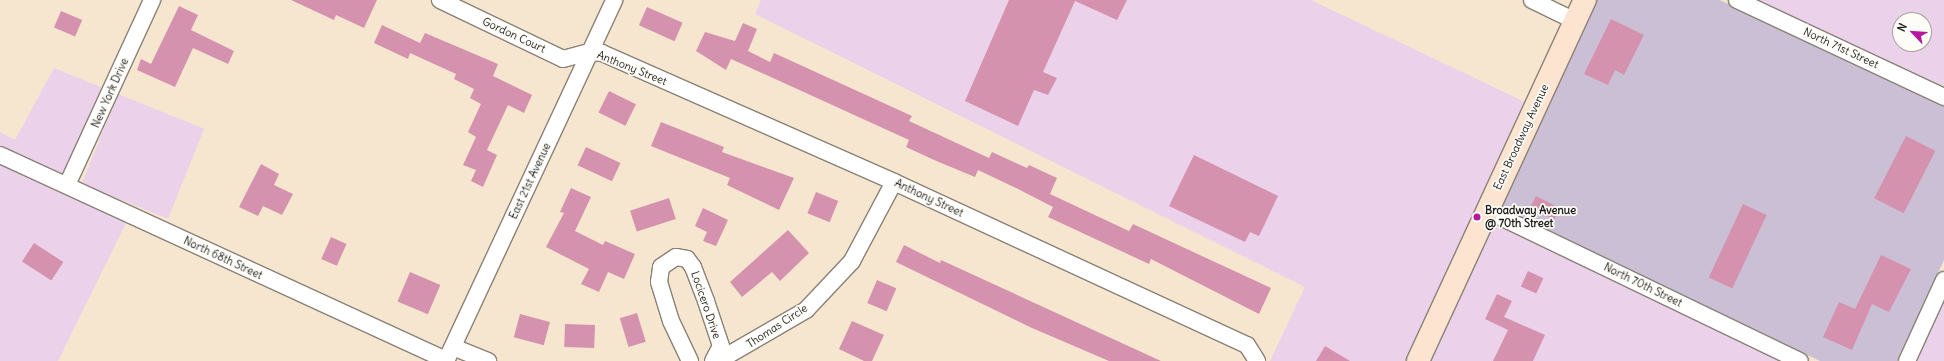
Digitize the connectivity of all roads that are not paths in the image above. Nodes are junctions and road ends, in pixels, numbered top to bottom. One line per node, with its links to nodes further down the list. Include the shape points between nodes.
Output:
1 (152, 0): 12 (street, New York Drive)
2 (440, 0): 8 (street, Gordon Court, via 563,59)
3 (614, 0): 8 (street, East 21st Avenue)
4 (1532, 0): 7 (street)
5 (1585, 0): 7 (main road, East Broadway Avenue)
6 (1737, 0): 9 (street, North 71st Street)
7 (1575, 21): 13 (main road, East Broadway Avenue)
8 (590, 52): 11 (street, Anthony Street, via 602,54); 15 (street, East 21st Avenue)
9 (1944, 97)
10 (0, 155): 12 (street, North 68th Street)
11 (894, 182): 19 (street, Thomas Circle, via 852,260 806,310); 20 (street, Anthony Street, via 1247,345)
12 (67, 186): 15 (street, North 68th Street)
13 (1486, 210): 21 (main road, East Broadway Avenue); 22 (street, North 70th Street)
14 (1944, 280): 23 (street)
15 (449, 356): 16 (street)
16 (488, 361)
17 (690, 361): 18 (street, Locicero Drive, via 671,321 659,282 661,267 676,257 687,259 693,267 706,301 721,346)
18 (713, 361)
19 (718, 361)
20 (1257, 361)
21 (1418, 361)
22 (1800, 361)
23 (1907, 361)

